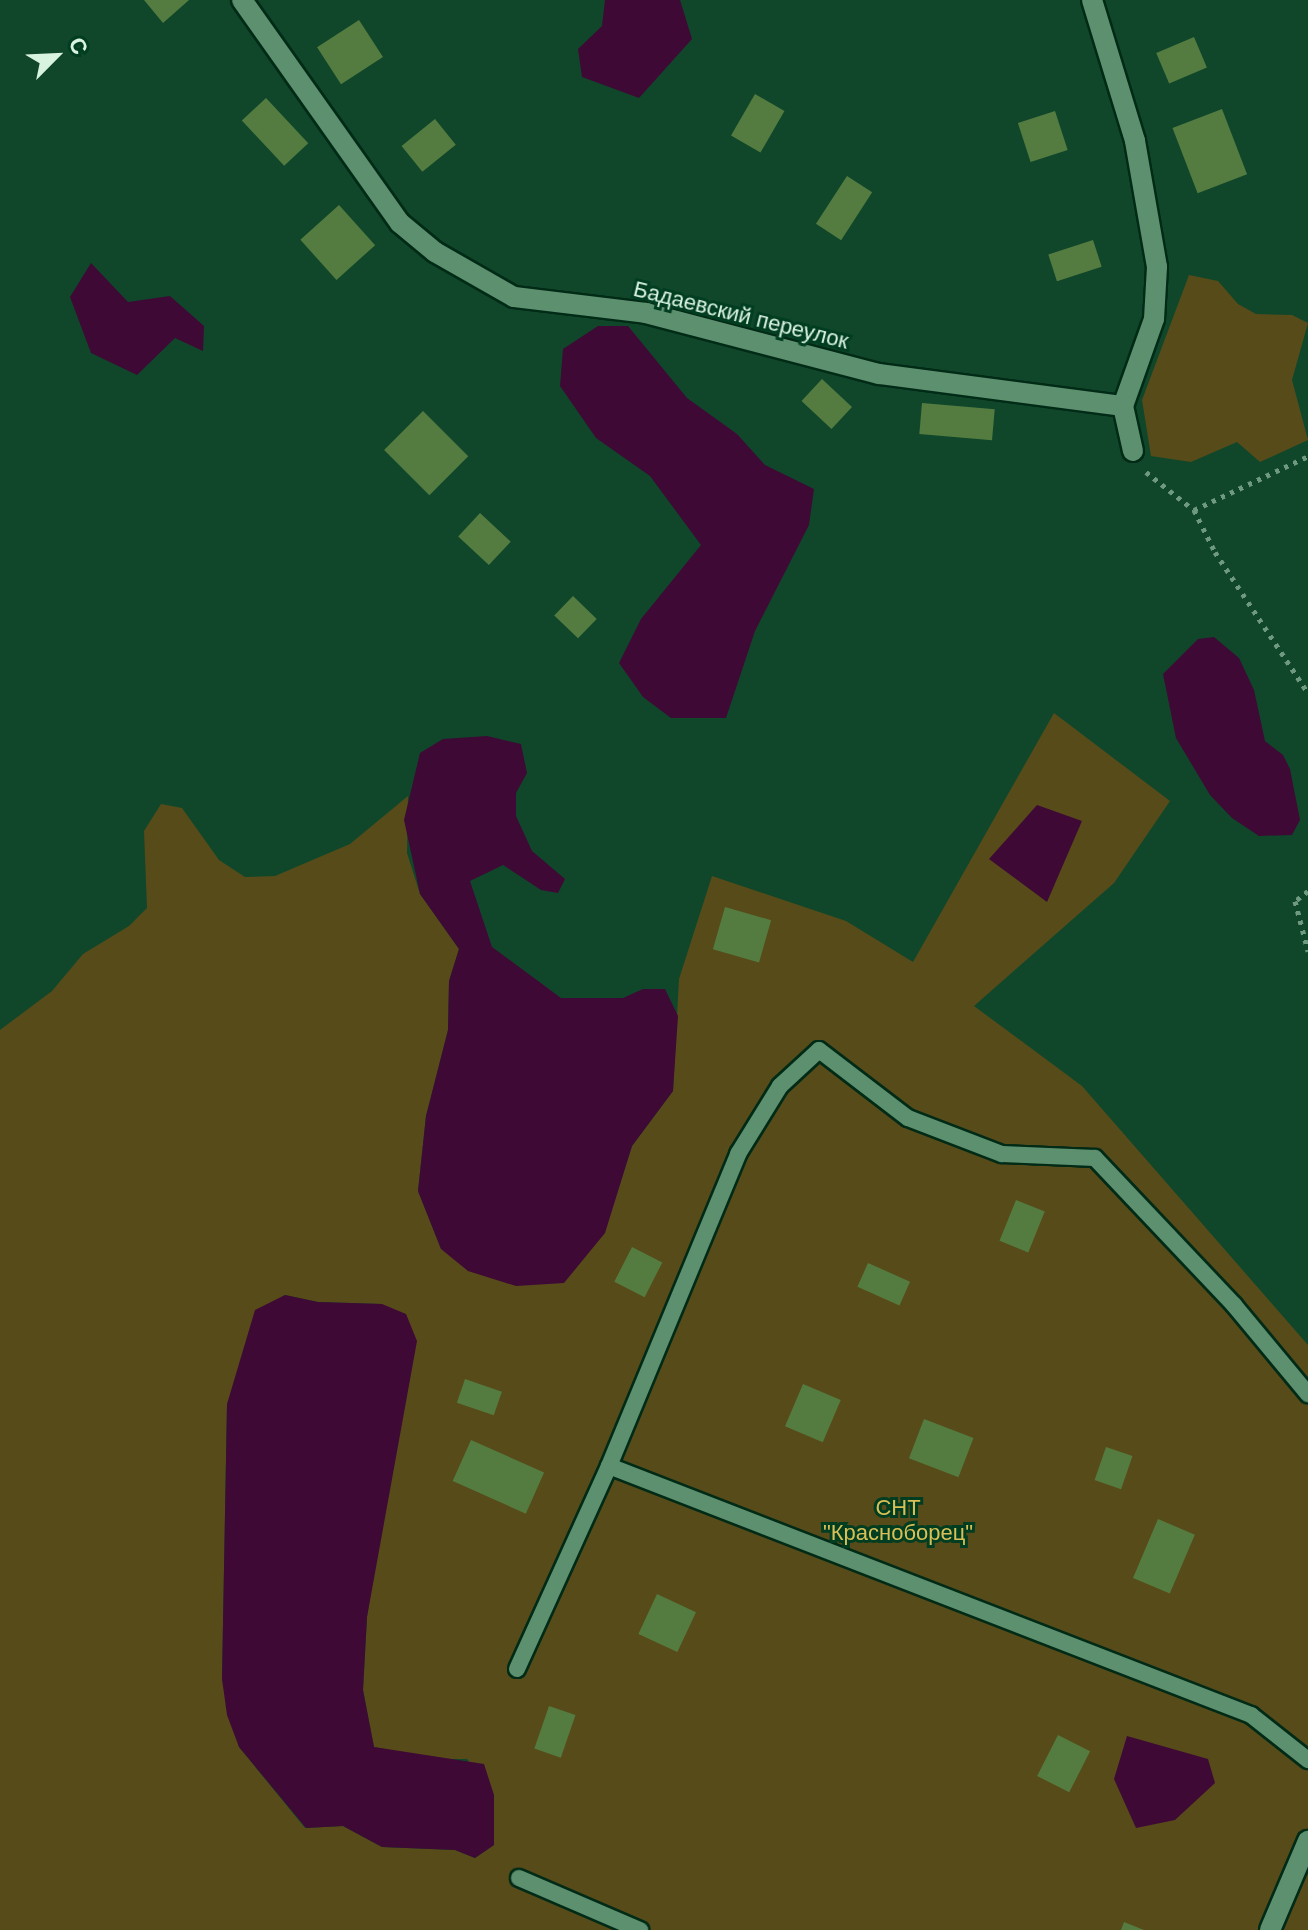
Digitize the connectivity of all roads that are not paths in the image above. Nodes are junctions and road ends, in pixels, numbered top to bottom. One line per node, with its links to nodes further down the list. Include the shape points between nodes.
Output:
1 (242, 0): 3 (street, Бадаевский переулок, via 400,223 435,252 514,297 646,313 879,374)
2 (1092, 0): 3 (street, via 1135,141 1157,267 1154,319)
3 (1123, 406): 4 (street)
4 (1133, 451)
5 (1308, 1394): 6 (lane, via 1234,1305 1095,1158 1002,1154 908,1118 819,1050 780,1086 738,1154)
6 (609, 1466): 7 (lane); 8 (lane, via 1251,1715)
7 (517, 1669)
8 (1308, 1760)
9 (1308, 1841): 12 (street)
10 (519, 1878): 11 (lane)
11 (640, 1930)
12 (1270, 1930)

